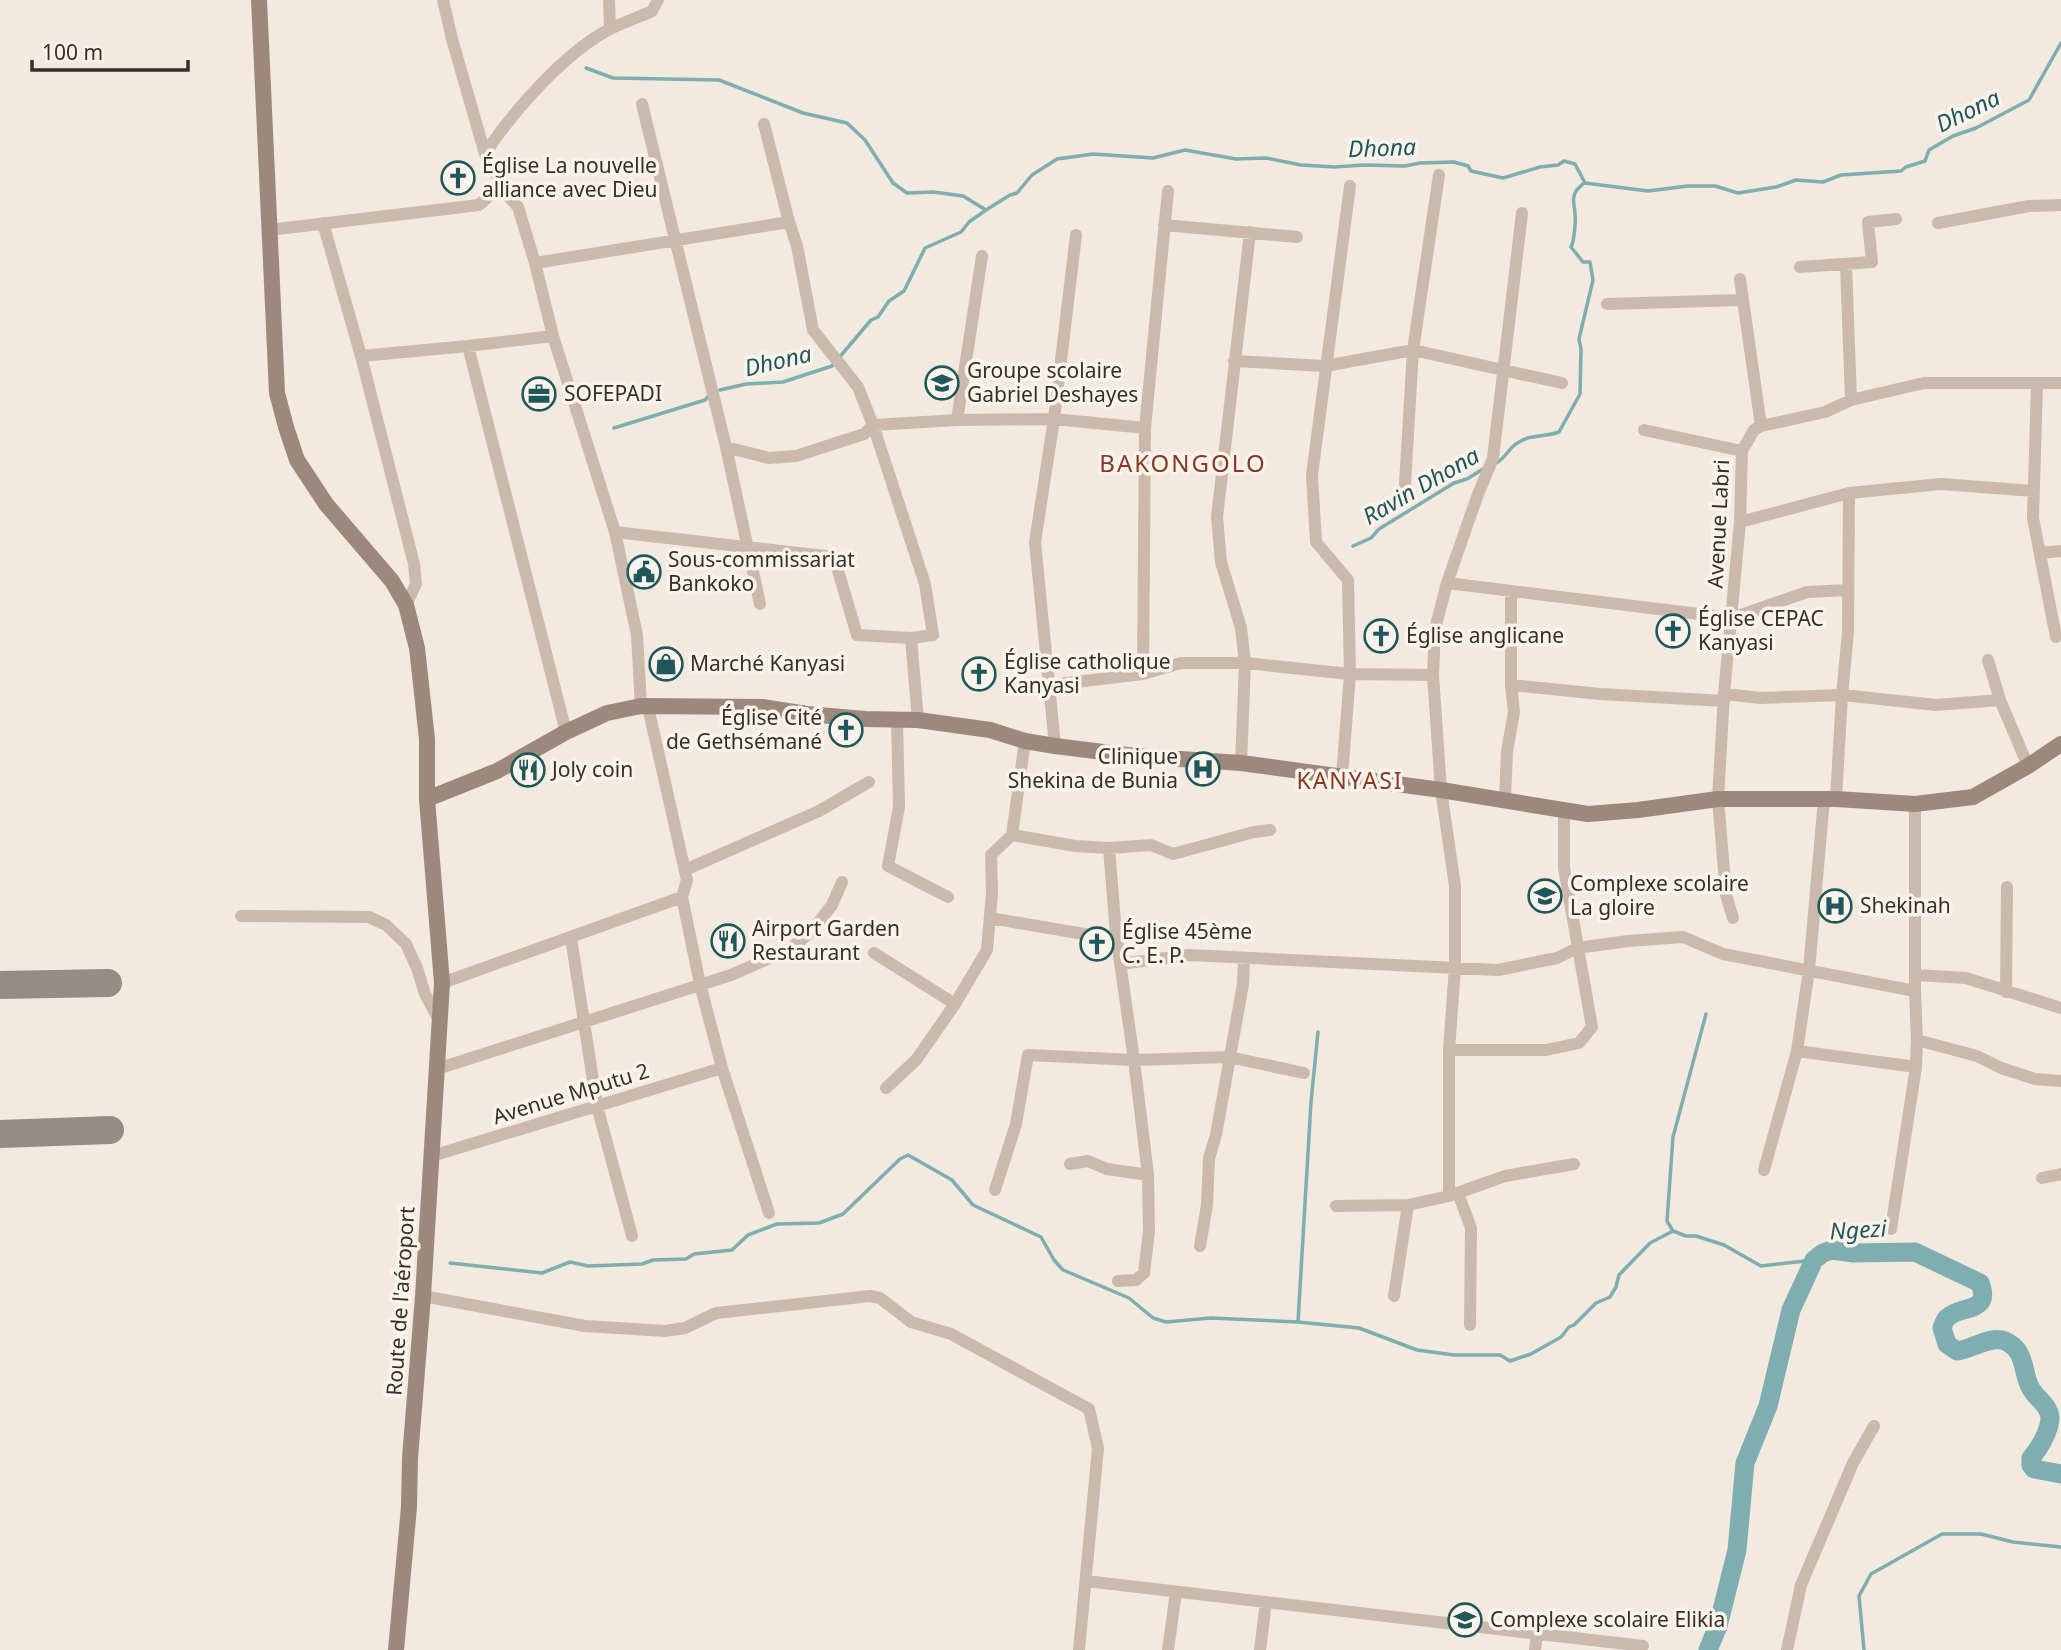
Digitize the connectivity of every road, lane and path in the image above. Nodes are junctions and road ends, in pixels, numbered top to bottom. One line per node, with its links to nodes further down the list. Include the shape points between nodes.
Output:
1 (259, 0): 20 (street, Route de l'aéroport)
2 (443, 0): 8 (street)
3 (608, 0): 5 (street)
4 (658, 0): 5 (street, via 652,11)
5 (610, 29): 8 (street, via 566,60 501,130)
6 (642, 104): 24 (street)
7 (764, 124): 16 (street)
8 (485, 154): 10 (street)
9 (1439, 175): 34 (street)
10 (500, 186): 17 (street, via 479,205); 26 (street, via 519,208)
11 (1350, 186): 37 (street)
12 (1168, 191): 19 (street)
13 (2061, 205): 18 (street, via 2029,206)
14 (1522, 213): 38 (street)
15 (1896, 219): 27 (street, via 1868,222 1872,262)
16 (789, 222): 24 (street); 45 (street, via 813,330 858,387)
17 (323, 223): 20 (street); 35 (street)
18 (1938, 223)
19 (1164, 225): 21 (street); 47 (street)
20 (269, 230): 63 (street, Route de l'aéroport, via 278,393 297,460 326,504 392,581)
21 (1250, 233): 23 (street); 36 (street)
22 (1076, 235): 43 (street)
23 (1297, 237)
24 (674, 241): 26 (street); 49 (street)
25 (982, 256): 44 (street)
26 (535, 263): 32 (street)
27 (1846, 265): 28 (street); 42 (street)
28 (1800, 267)
29 (1740, 279): 30 (street)
30 (1742, 300): 31 (street); 46 (street)
31 (1607, 304)
32 (553, 336): 33 (street); 55 (street)
33 (468, 346): 35 (street); 80 (street)
34 (1413, 350): 37 (street); 38 (street); 51 (street)
35 (361, 355): 63 (street, via 414,564 416,584)
36 (1234, 361): 37 (street); 68 (street, via 1217,517 1221,562 1241,628)
37 (1325, 366): 70 (street, via 1312,475 1316,542 1348,580)
38 (1504, 370): 39 (street); 59 (street, via 1493,458)
39 (1562, 383)
40 (2061, 383): 41 (street)
41 (2036, 384): 42 (street, via 1924,383); 52 (street)
42 (1850, 400): 46 (street, via 1825,412)
43 (1054, 419): 44 (street); 47 (street); 72 (street, via 1035,542)
44 (957, 420): 45 (street)
45 (873, 425): 49 (street, via 864,434 796,456 769,458); 66 (street, via 925,584 933,635)
46 (1761, 426): 50 (street, Avenue Labri)
47 (1145, 428): 69 (street)
48 (1644, 430): 50 (street)
49 (726, 447): 56 (street)
50 (1742, 451): 54 (street, Avenue Labri)
51 (1405, 484)
52 (2034, 491): 53 (street, via 1941,484); 58 (street, via 2033,518)
53 (1849, 493): 54 (street); 60 (street)
54 (1740, 522): 64 (street, Avenue Labri)
55 (615, 531): 56 (street); 77 (street, via 637,635)
56 (746, 547): 62 (street); 66 (street, via 834,557 857,635)
57 (2061, 551): 58 (street)
58 (2040, 553): 65 (street)
59 (1447, 583): 61 (street); 71 (street, via 1435,629)
60 (1848, 590): 64 (street, via 1807,592); 74 (street)
61 (1511, 591): 64 (street); 73 (street)
62 (760, 604)
63 (406, 606): 89 (street, Route de l'aéroport, via 417,648 427,739)
64 (1732, 618): 75 (street, Avenue Labri)
65 (2056, 637)
66 (911, 638): 79 (street)
67 (1988, 660): 76 (street)
68 (1245, 663): 69 (street, via 1181,663); 70 (street); 84 (street)
69 (1143, 674): 72 (street)
70 (1350, 674): 71 (street); 86 (street)
71 (1433, 674): 88 (street)
72 (1050, 685): 83 (street)
73 (1511, 685): 75 (street, via 1600,694); 90 (street, via 1514,712)
74 (1842, 695): 75 (street); 76 (street, via 1936,705); 92 (street)
75 (1724, 698): 91 (street, Avenue Labri)
76 (2000, 700): 85 (street)
77 (645, 706): 78 (street, via 762,707); 80 (street, via 607,713); 98 (street)
78 (897, 719): 79 (street); 102 (street, via 899,807 888,866)
79 (918, 720): 81 (street, via 990,730)
80 (566, 732): 89 (street, via 497,771)
81 (1025, 741): 83 (street); 96 (street)
82 (2061, 744): 85 (street)
83 (1055, 746): 84 (street)
84 (1241, 763): 86 (street)
85 (2028, 766): 93 (street, via 1973,797)
86 (1342, 777): 88 (street)
87 (869, 782): 98 (street, via 819,811)
88 (1441, 790): 90 (street); 112 (street, via 1455,886)
89 (427, 799): 115 (street, Route de l'aéroport)
90 (1506, 799): 94 (street)
91 (1718, 799): 92 (street); 94 (street, via 1588,814); 105 (street, Avenue Labri, via 1726,895)
92 (1830, 799): 93 (street); 113 (street)
93 (1915, 804): 114 (street)
94 (1564, 810): 108 (street, via 1564,868)
95 (1270, 830): 97 (street, via 1173,854 1151,845)
96 (1012, 835): 97 (street); 104 (street, via 991,855)
97 (1109, 848): 106 (street)
98 (685, 870): 101 (street, via 688,880)
99 (842, 882): 116 (street, via 812,931 790,949)
100 (2007, 887): 118 (street)
101 (682, 897): 107 (street); 116 (street)
102 (948, 897)
103 (241, 916): 121 (street, via 369,917 386,925 406,944)
104 (990, 918): 106 (street, via 1101,937); 119 (street, via 987,950)
105 (1733, 918)
106 (1116, 934): 111 (street)
107 (570, 938): 115 (street); 122 (street)
108 (1577, 948): 112 (street, via 1557,958 1498,970); 113 (street, via 1683,937 1723,954); 124 (street, via 1592,1027 1579,1043 1546,1050)
109 (874, 953): 119 (street)
110 (1244, 958): 111 (street, via 1189,955); 112 (street); 126 (street)
111 (1120, 964): 127 (street)
112 (1455, 967): 124 (street)
113 (1810, 970): 117 (street); 125 (street)
114 (1916, 975): 117 (street); 118 (street, via 1966,978)
115 (442, 983): 121 (street, Route de l'aéroport)
116 (700, 984): 122 (street); 129 (street)
117 (1914, 991): 123 (street)
118 (2006, 992): 120 (street)
119 (955, 1004): 133 (street, via 916,1060)
120 (2061, 1008)
121 (439, 1021): 130 (street, Route de l'aéroport)
122 (583, 1022): 130 (street); 134 (street)
123 (1917, 1040): 128 (street); 132 (street, via 1977,1056 2035,1079)
124 (1449, 1049): 143 (street)
125 (1797, 1051): 128 (street); 138 (street)
126 (1229, 1057): 127 (street); 131 (street); 149 (street, via 1209,1158)
127 (1134, 1060): 140 (street); 142 (street, via 1028,1055 1016,1124)
128 (1916, 1067): 147 (street)
129 (722, 1068): 134 (street, Avenue Mputu 2); 146 (street)
130 (436, 1069): 135 (street, Route de l'aéroport)
131 (1304, 1073)
132 (2061, 1081)
133 (886, 1088)
134 (597, 1106): 135 (street, Avenue Mputu 2); 148 (street)
135 (432, 1156): 151 (street, Route de l'aéroport)
136 (1070, 1164): 140 (street, via 1088,1161)
137 (1574, 1164): 143 (street, via 1505,1176)
138 (1764, 1170)
139 (2061, 1174): 141 (street)
140 (1148, 1175): 150 (street, via 1144,1273 1136,1280)
141 (2042, 1178)
142 (995, 1191)
143 (1453, 1194): 144 (street); 153 (street, via 1471,1228)
144 (1408, 1205): 145 (street); 152 (street)
145 (1336, 1206)
146 (769, 1213)
147 (1891, 1229)
148 (632, 1236)
149 (1200, 1246)
150 (1118, 1281)
151 (423, 1296): 155 (street, via 585,1326 665,1331 685,1328 716,1313 880,1298 911,1322 951,1334 1089,1409 1098,1448); 160 (street, Route de l'aéroport)
152 (1394, 1296)
153 (1470, 1325)
154 (1874, 1426): 165 (street, via 1853,1463 1801,1585)
155 (1086, 1581): 156 (street); 161 (street)
156 (1176, 1591): 157 (street); 162 (street)
157 (1266, 1602): 158 (street); 163 (street)
158 (1537, 1634): 159 (street); 164 (street)
159 (1643, 1647)
160 (396, 1650)
161 (1079, 1650)
162 (1168, 1650)
163 (1260, 1650)
164 (1535, 1650)
165 (1787, 1650)

